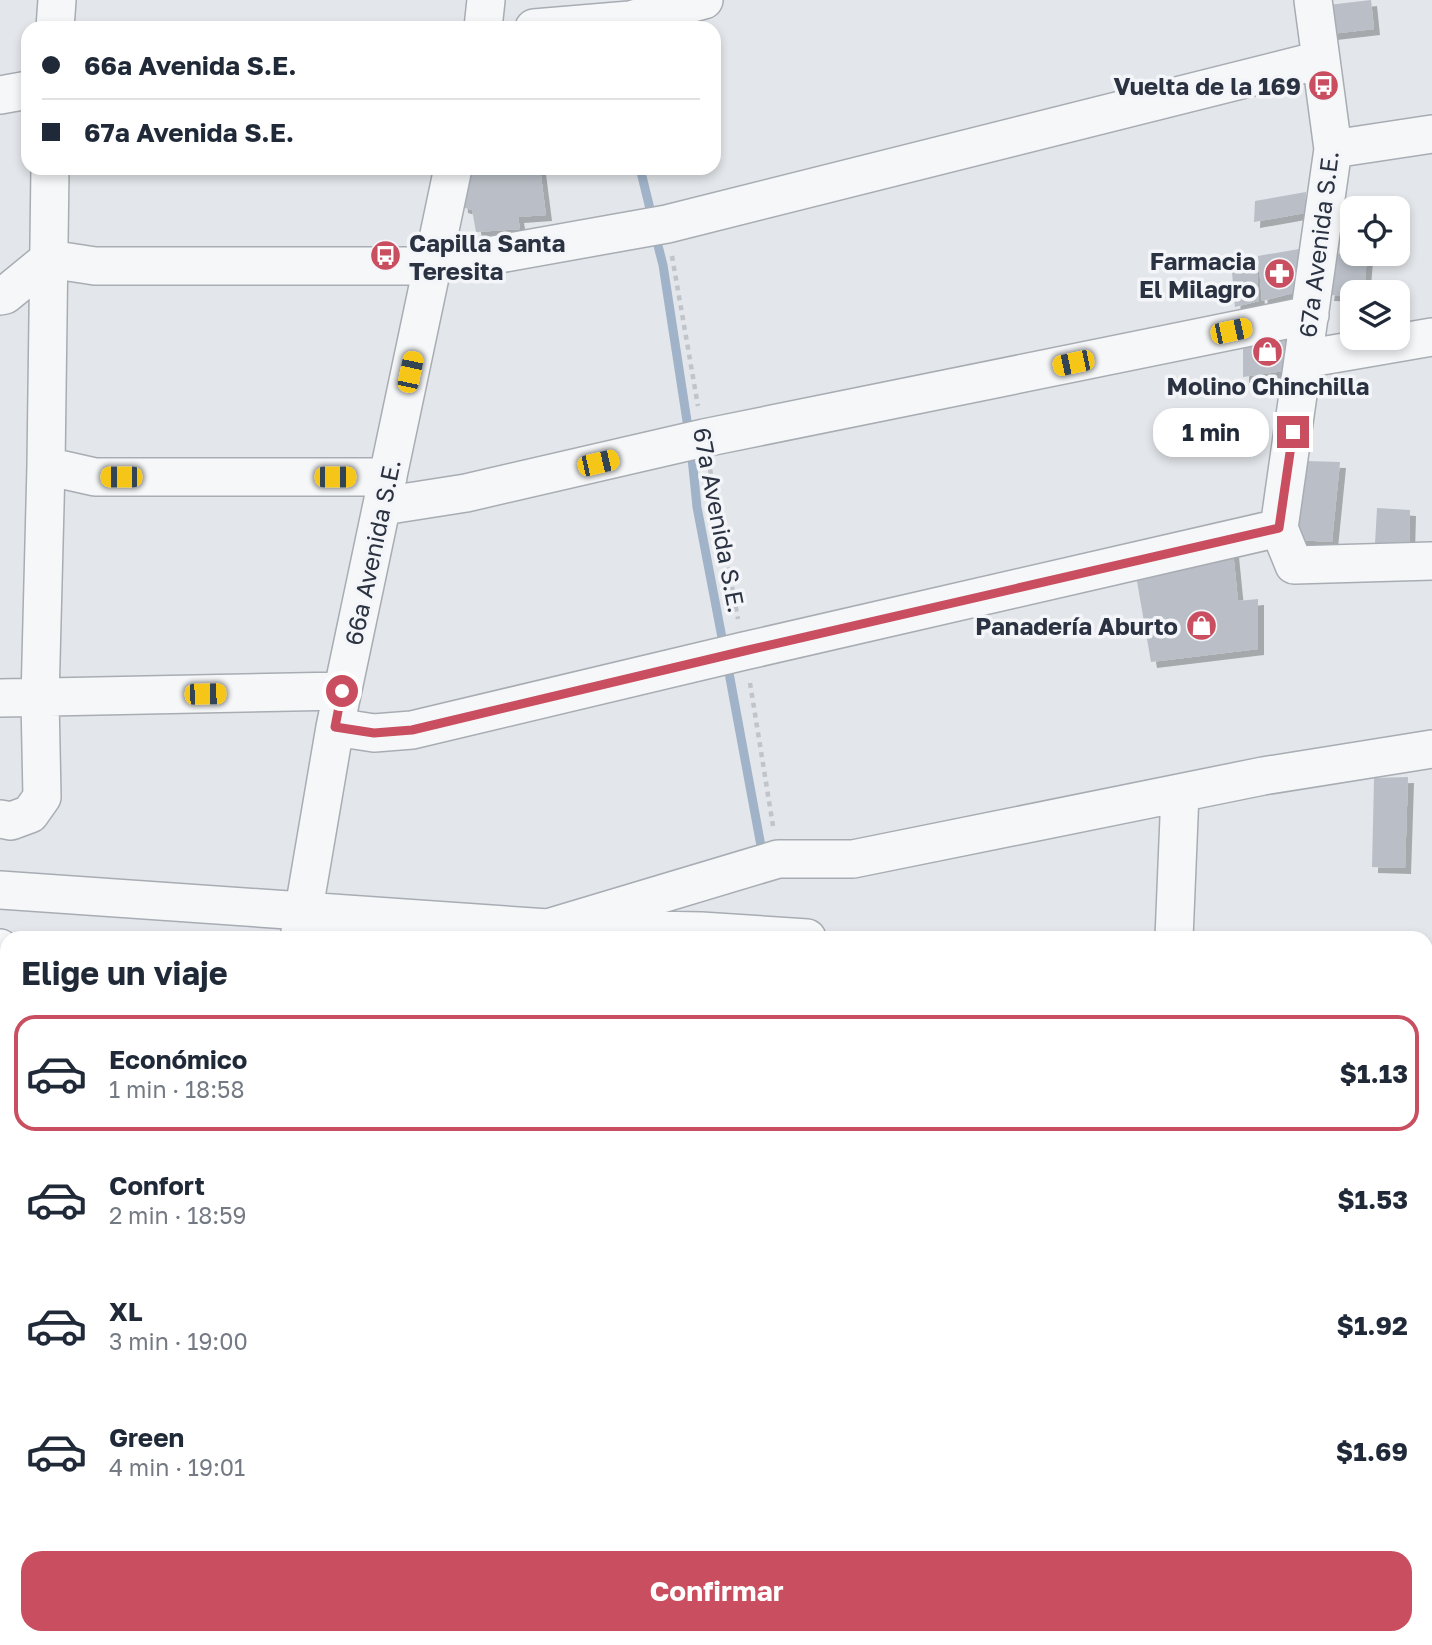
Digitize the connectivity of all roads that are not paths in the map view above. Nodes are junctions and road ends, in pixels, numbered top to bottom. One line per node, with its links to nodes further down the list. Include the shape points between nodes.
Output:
1 (57, 0): 5 (street)
2 (486, 0): 6 (street)
3 (704, 0): 7 (street)
4 (1312, 0): 8 (street, 67a Avenida S.E.)
5 (56, 21)
6 (484, 21)
7 (617, 21)
8 (1320, 61): 12 (street, 67a Avenida S.E.); 16 (street, via 667,224)
9 (21, 91): 10 (street)
10 (0, 95)
11 (1432, 134): 12 (street)
12 (1333, 149): 18 (street, 67a Avenida S.E.)
13 (50, 175): 15 (street)
14 (452, 175): 16 (street, 66a Avenida S.E.)
15 (49, 259): 16 (street, via 95,266); 17 (street); 21 (street)
16 (432, 266): 22 (street, 66a Avenida S.E.)
17 (0, 296)
18 (1310, 315): 20 (street, 67a Avenida S.E.); 22 (street, via 704,438 466,493)
19 (1432, 337): 20 (street)
20 (1304, 359): 23 (street, 67a Avenida S.E.)
21 (46, 466): 22 (street, via 95,477); 27 (street)
22 (385, 491): 25 (street, 66a Avenida S.E.)
23 (1279, 528): 24 (street, via 1294,565); 28 (street, via 412,730 374,733)
24 (1432, 561)
25 (342, 691): 27 (street); 28 (street, 66a Avenida S.E.)
26 (0, 698): 27 (street)
27 (40, 699): 31 (street, via 42,797 30,814 11,821)
28 (335, 727): 33 (street, 66a Avenida S.E.)
29 (1432, 749): 30 (street)
30 (1180, 793): 35 (street, via 853,859 778,859); 36 (street)
31 (0, 819)
32 (0, 890): 33 (street)
33 (301, 924): 34 (street)
34 (493, 931)
35 (554, 931)
36 (1174, 931)

